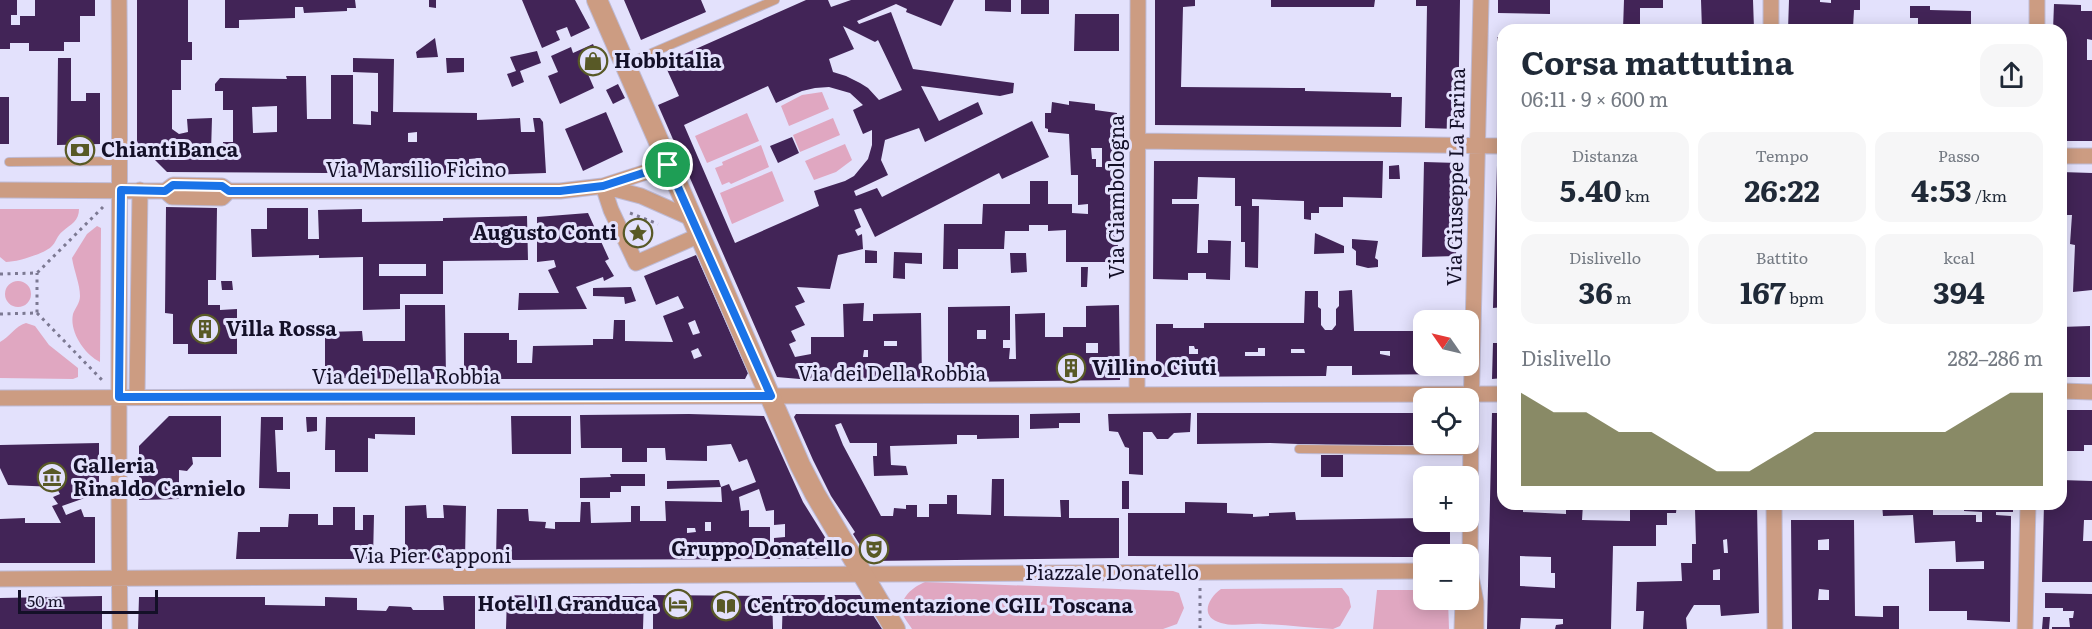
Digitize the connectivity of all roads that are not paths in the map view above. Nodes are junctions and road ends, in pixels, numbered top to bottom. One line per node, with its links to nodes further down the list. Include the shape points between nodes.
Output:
1 (119, 0): 16 (street)
2 (597, 0): 10 (street)
3 (776, 0): 10 (lane)
4 (1138, 0): 11 (street, Via Giambologna)
5 (1481, 0): 12 (street, Via Giuseppe La Farina)
6 (1771, 0): 8 (street)
7 (2037, 0): 9 (street)
8 (1771, 24)
9 (2037, 24)
10 (626, 64): 18 (street)
11 (1139, 141): 12 (street); 30 (street, Via Giambologna)
12 (1478, 145): 13 (street); 24 (street, Via Giuseppe La Farina)
13 (1497, 146)
14 (2067, 156): 15 (street)
15 (2092, 156)
16 (121, 161): 17 (lane); 21 (street)
17 (9, 162)
18 (668, 165): 19 (street); 23 (street)
19 (603, 186): 22 (street, Via Marsilio Ficino, via 560,191 229,191 222,198 172,197 165,191); 23 (street, via 641,196); 23 (street, via 636,263)
20 (0, 189): 21 (street, Via Marsilio Ficino)
21 (121, 190): 22 (street, Via Marsilio Ficino); 32 (street)
22 (140, 190): 33 (street)
23 (697, 227): 31 (street)
24 (1472, 388)
25 (2067, 392): 26 (street)
26 (2092, 392)
27 (1413, 394): 30 (street, Via dei Della Robbia)
28 (1479, 394): 29 (street, Via dei Della Robbia)
29 (1497, 394)
30 (1137, 395): 31 (street, Via dei Della Robbia)
31 (771, 396): 33 (street, Via dei Della Robbia); 42 (street, via 810,484)
32 (119, 397): 33 (street, Via dei Della Robbia); 34 (street, Via dei Della Robbia); 44 (street)
33 (137, 397)
34 (0, 398)
35 (1299, 449): 36 (lane)
36 (1413, 450)
37 (1471, 454): 40 (street, Via Giuseppe La Farina)
38 (1774, 510): 51 (street)
39 (2028, 510): 52 (street)
40 (1469, 544)
41 (1413, 571): 42 (street, Piazzale Donatello)
42 (864, 574): 44 (street, Via Pier Capponi); 48 (street)
43 (0, 579): 44 (street, Via Pier Capponi)
44 (120, 579): 47 (street)
45 (1463, 610): 49 (street)
46 (1476, 610): 50 (street)
47 (120, 629)
48 (895, 629)
49 (1462, 629)
50 (1476, 629)
51 (1775, 629)
52 (2025, 629)

